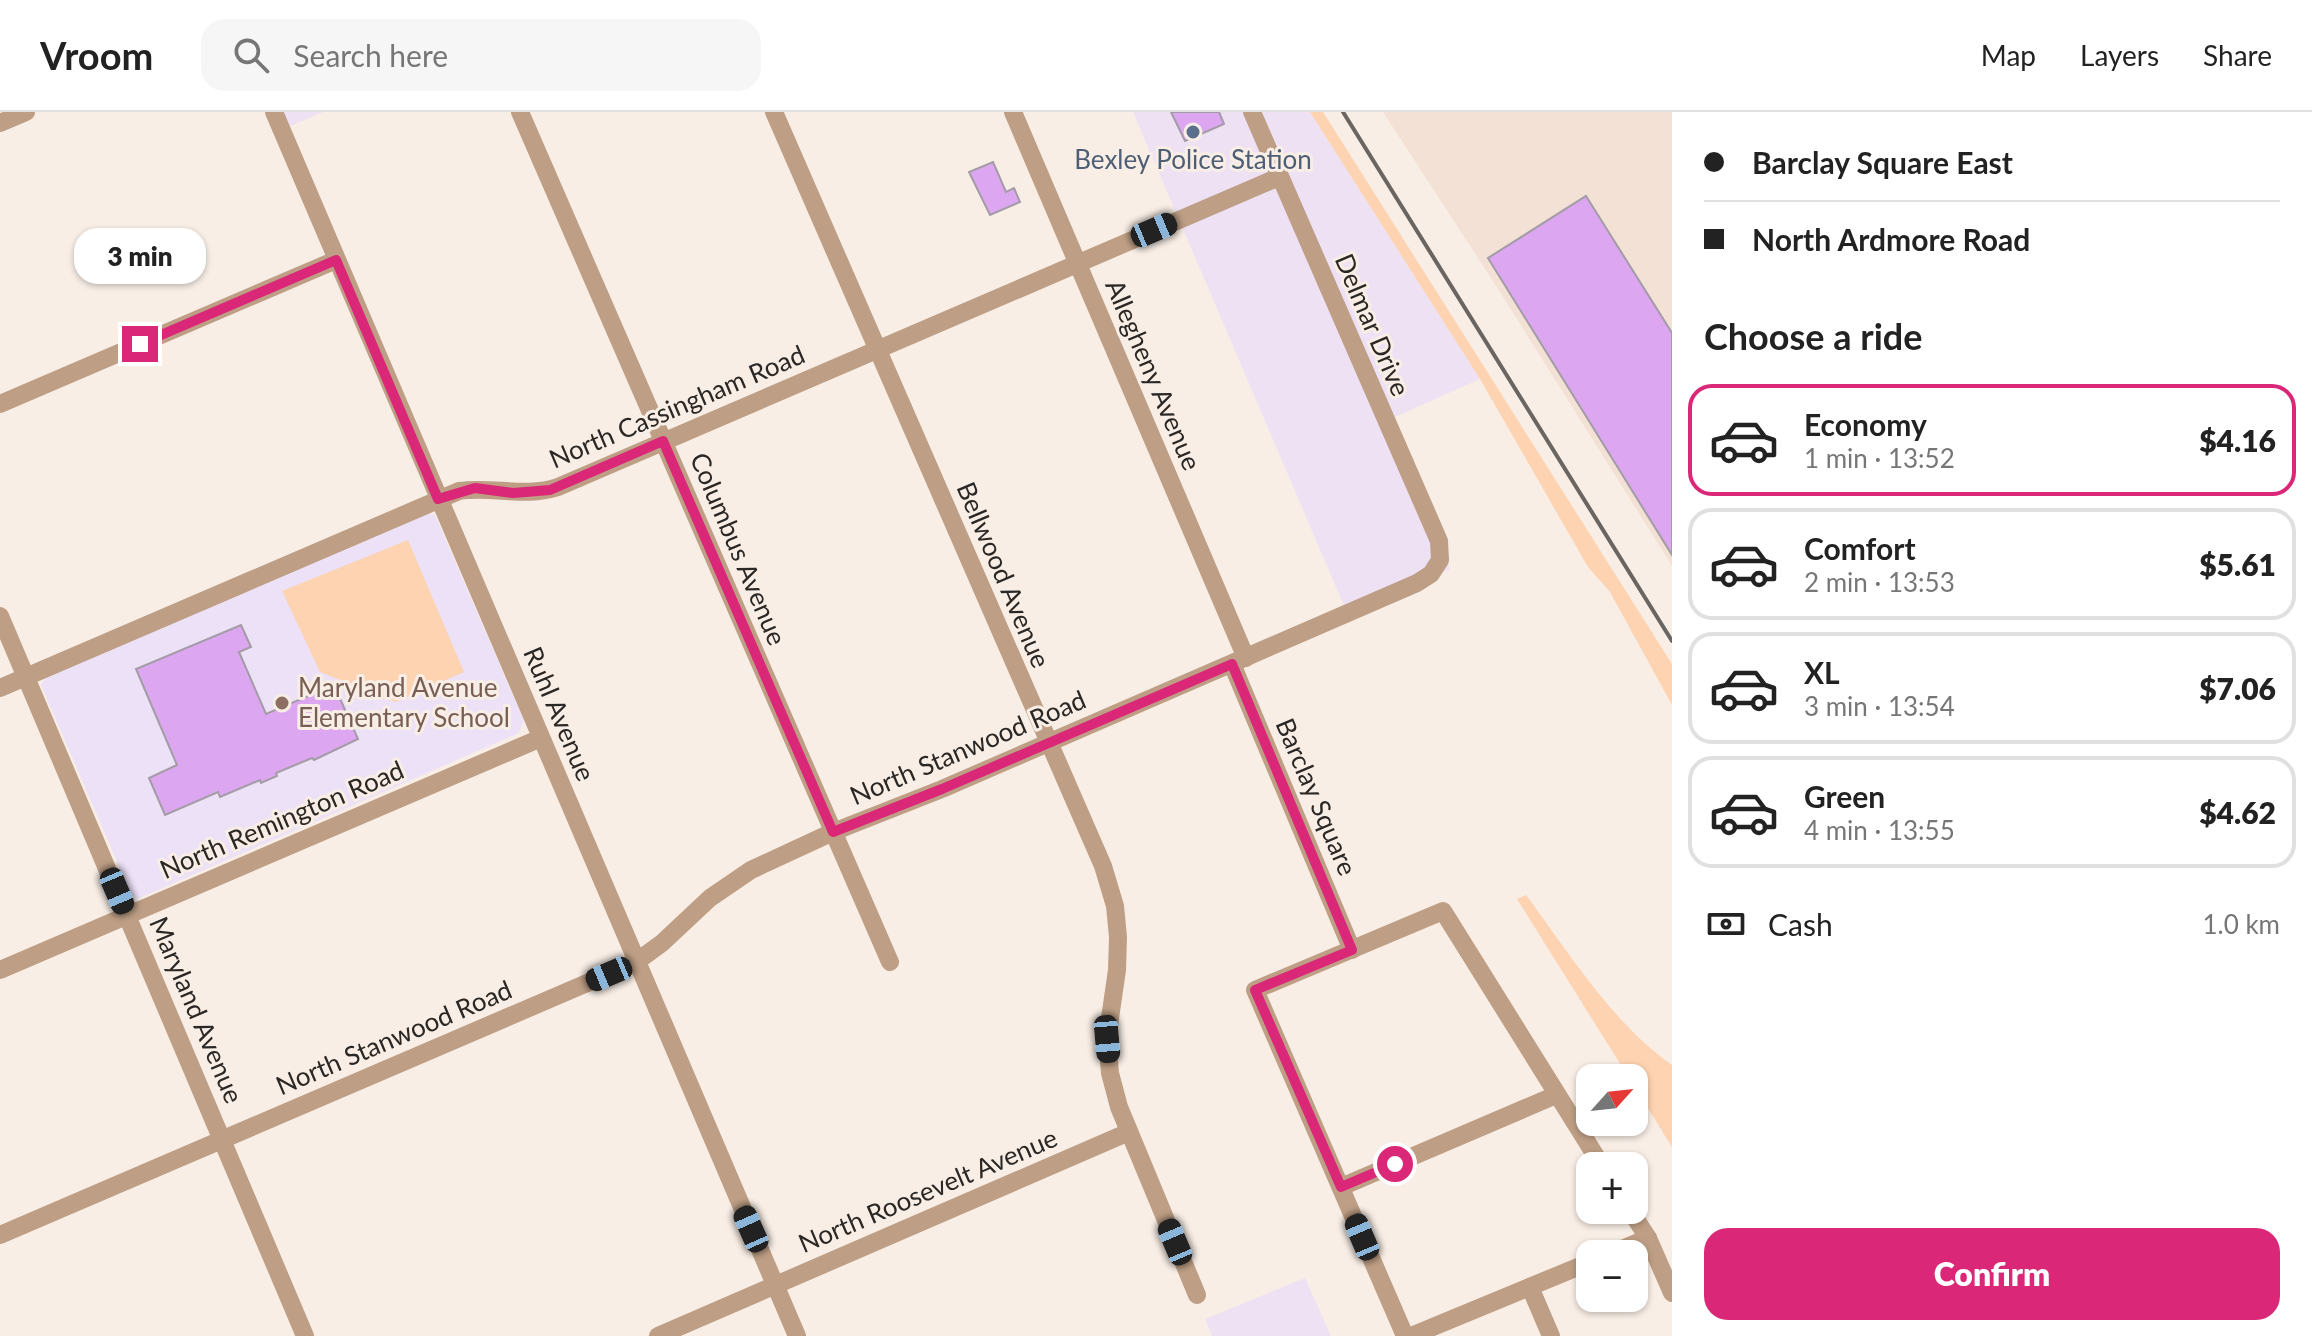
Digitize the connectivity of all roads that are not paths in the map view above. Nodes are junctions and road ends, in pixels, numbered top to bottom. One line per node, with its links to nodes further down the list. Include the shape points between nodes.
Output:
1 (26, 112): 7 (street)
2 (274, 112): 9 (street, Ruhl Avenue)
3 (520, 112): 13 (street, Columbus Avenue)
4 (774, 112): 11 (street, Bellwood Avenue)
5 (1013, 112): 10 (street, Allegheny Avenue)
6 (1252, 112): 8 (street, Delmar Drive)
7 (0, 123)
8 (1279, 177): 10 (street, North Cassingham Road); 15 (street, Delmar Drive, via 1439,541)
9 (336, 260): 12 (street); 14 (street, Ruhl Avenue)
10 (1078, 263): 11 (street, North Cassingham Road); 17 (street, Allegheny Avenue)
11 (877, 349): 13 (street, North Cassingham Road); 21 (street, Bellwood Avenue)
12 (0, 404)
13 (663, 441): 14 (street, North Cassingham Road, via 550,490 475,488); 22 (street, Columbus Avenue)
14 (438, 499): 18 (street, North Cassingham Road); 20 (street, Ruhl Avenue)
15 (1440, 560): 17 (street, North Stanwood Road, via 1417,583)
16 (0, 616): 18 (street, Maryland Avenue)
17 (1239, 661): 21 (street, North Stanwood Road); 24 (street, Barclay Square)
18 (26, 676): 19 (street, North Cassingham Road); 23 (street, Maryland Avenue)
19 (0, 688)
20 (541, 738): 23 (street, North Remington Road); 25 (street, Ruhl Avenue)
21 (1047, 742): 22 (street, North Stanwood Road); 29 (street, Bellwood Avenue, via 1103,866 1115,906 1117,970 1107,1039 1110,1073)
22 (833, 832): 25 (street, North Stanwood Road, via 751,870); 26 (street, Columbus Avenue)
23 (127, 915): 27 (street, North Remington Road); 30 (street, Maryland Avenue)
24 (1352, 950): 28 (street, via 1443,911); 32 (street, via 1255,990)
25 (636, 962): 30 (street, North Stanwood Road); 38 (street, Ruhl Avenue)
26 (890, 962)
27 (0, 970)
28 (1556, 1095): 31 (street); 32 (street)
29 (1129, 1132): 38 (street, North Roosevelt Avenue); 41 (street, Bellwood Avenue)
30 (222, 1140): 34 (street, North Stanwood Road); 42 (street, Maryland Avenue)
31 (1593, 1152)
32 (1341, 1187): 45 (street)
33 (1639, 1224): 35 (street)
34 (0, 1235)
35 (1648, 1238): 36 (street); 40 (street)
36 (1643, 1240)
37 (1576, 1268): 39 (street)
38 (775, 1285): 43 (street, North Roosevelt Avenue); 44 (street, Ruhl Avenue)
39 (1530, 1287): 45 (street); 46 (street)
40 (1672, 1293)
41 (1197, 1295)
42 (305, 1336)
43 (658, 1336)
44 (797, 1336)
45 (1408, 1336)
46 (1551, 1336)

